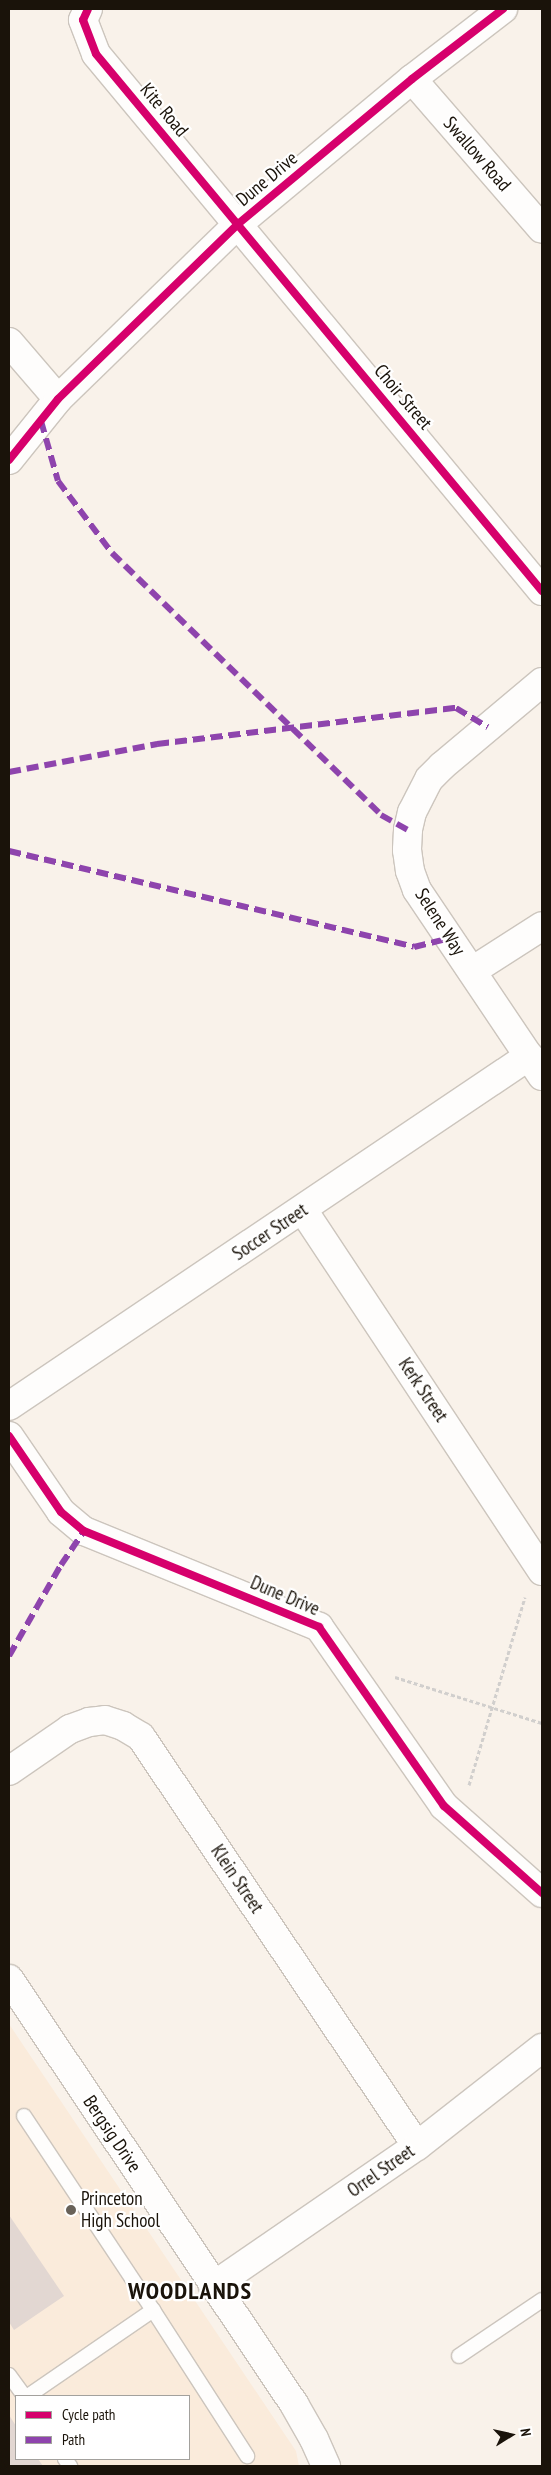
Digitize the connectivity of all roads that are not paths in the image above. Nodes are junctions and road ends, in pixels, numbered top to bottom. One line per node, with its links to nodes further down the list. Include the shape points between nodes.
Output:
1 (88, 9): 4 (street, Kite Road, via 82,20 96,54)
2 (503, 9): 3 (street, Dune Drive)
3 (412, 79): 4 (street, Dune Drive); 5 (street, Swallow Road)
4 (238, 224): 7 (street, Dune Drive); 9 (street, Choir Street)
5 (542, 230)
6 (9, 342): 7 (street)
7 (58, 399): 8 (street, Dune Drive)
8 (9, 460)
9 (542, 591)
10 (542, 682): 12 (street, Selene Way, via 442,766 419,795 410,821 407,850 417,890)
11 (542, 926): 12 (street)
12 (472, 971): 13 (street, Selene Way)
13 (536, 1066): 14 (street, Soccer Street)
14 (303, 1210): 15 (street, Soccer Street); 17 (street, Kerk Street)
15 (9, 1406)
16 (9, 1436): 19 (street, Dune Drive, via 61,1512 73,1524 95,1536 319,1627 444,1806)
17 (535, 1580)
18 (9, 1771): 23 (street, Klein Street, via 70,1729 89,1722 106,1720 140,1737)
19 (542, 1893)
20 (9, 1979): 24 (street, Bergsig Drive)
21 (542, 2048): 23 (street, Orrel Street)
22 (24, 2116): 26 (lane)
23 (417, 2146): 24 (street, Orrel Street)
24 (213, 2286): 32 (street, Bergsig Drive, via 294,2404)
25 (542, 2300): 27 (lane)
26 (154, 2310): 30 (lane); 31 (lane)
27 (459, 2356)
28 (9, 2375): 29 (lane)
29 (23, 2395)
30 (29, 2395)
31 (247, 2456)
32 (326, 2466)

